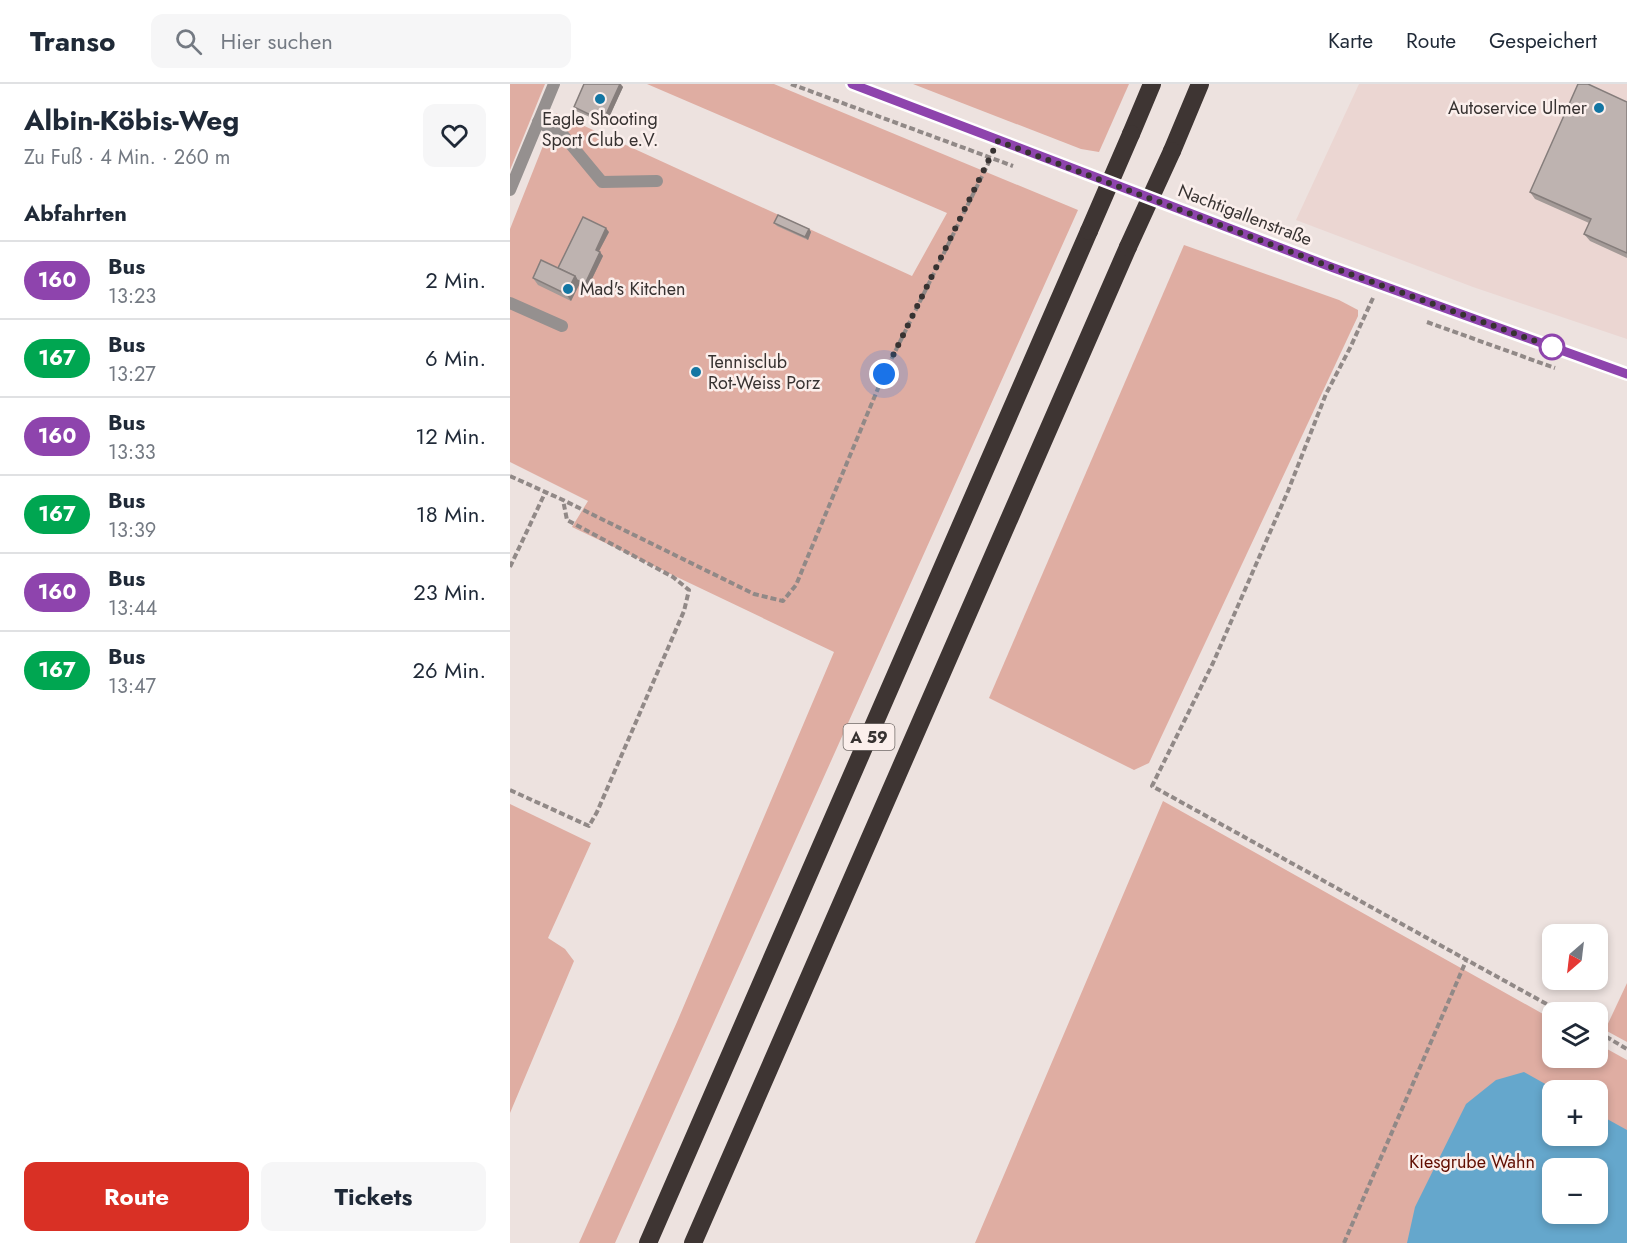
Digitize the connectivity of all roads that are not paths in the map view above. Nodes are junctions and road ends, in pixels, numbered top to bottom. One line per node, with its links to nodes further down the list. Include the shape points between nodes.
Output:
1 (554, 84): 5 (street)
2 (852, 84): 10 (street, Nachtigallenstraße, via 1379,285)
3 (1152, 84): 11 (highway, A 59, bridge)
4 (1200, 84): 12 (highway, A 59, bridge)
5 (538, 122): 6 (street, via 563,135 602,182); 7 (street)
6 (657, 181)
7 (510, 190)
8 (510, 303): 9 (street)
9 (562, 326)
10 (1627, 374)
11 (648, 1243)
12 (693, 1243)

